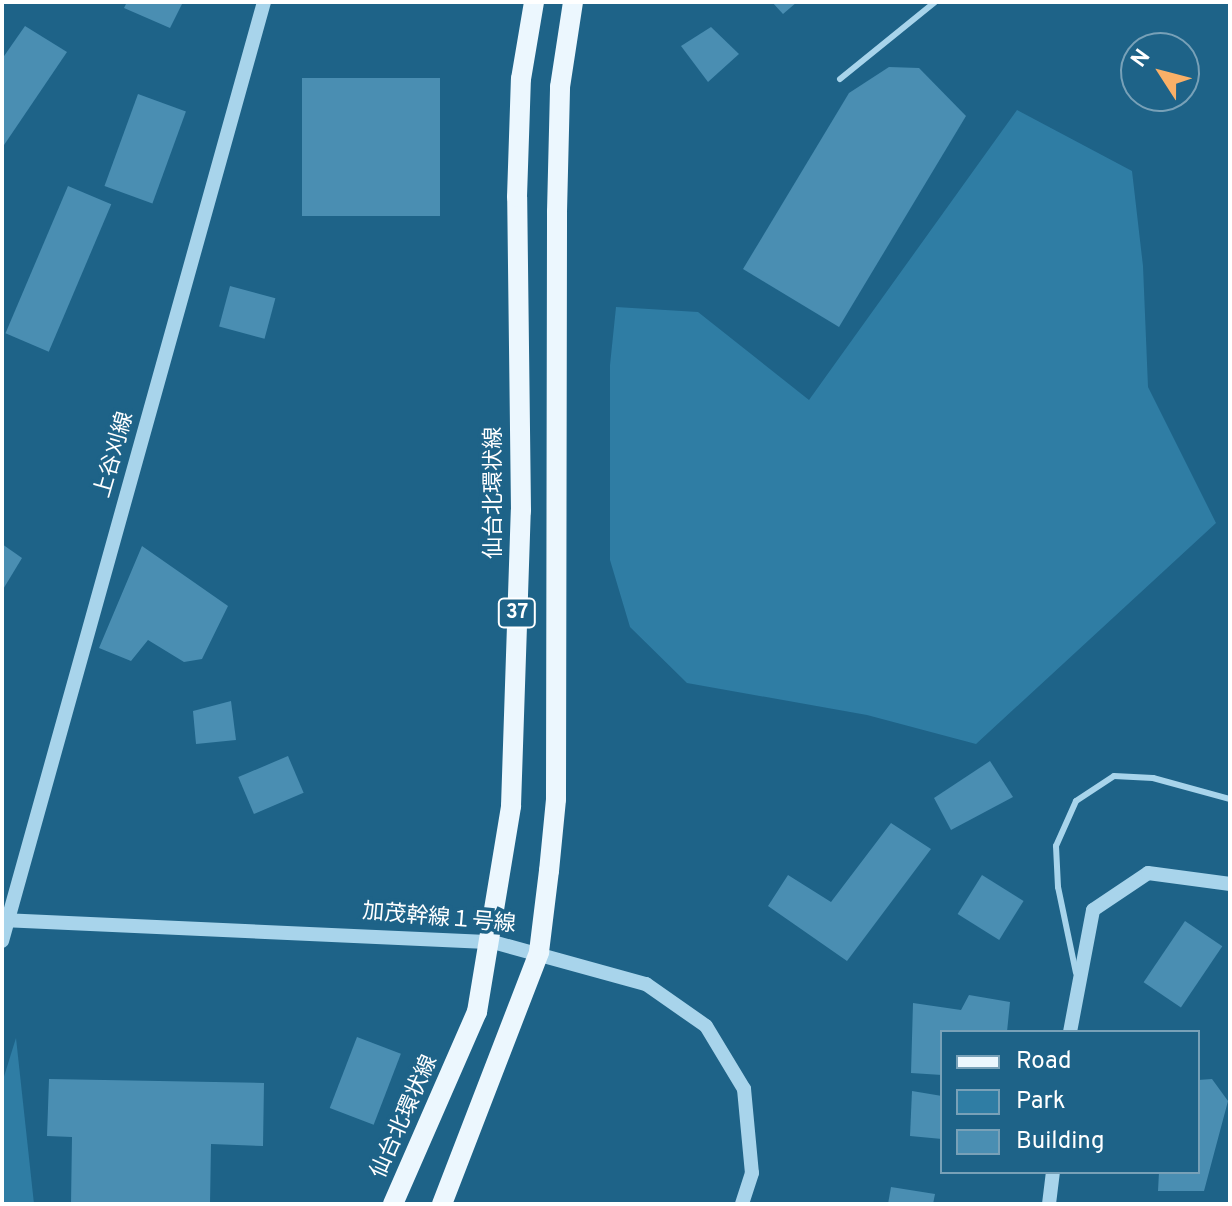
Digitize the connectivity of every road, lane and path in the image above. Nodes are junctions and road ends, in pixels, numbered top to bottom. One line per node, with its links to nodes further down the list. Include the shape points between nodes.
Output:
1 (264, 2): 8 (street, 上谷刈線)
2 (534, 2): 10 (main road, 仙台北環状線 / 37, via 521,79 517,183 521,511 511,806)
3 (573, 2): 11 (main road, 37, via 560,87 557,212 556,799)
4 (935, 2): 5 (lane)
5 (840, 79)
6 (1230, 799): 12 (lane, via 1153,778 1114,776 1076,801 1056,846 1058,887)
7 (1230, 884): 12 (street, via 1148,873 1093,910)
8 (5, 920): 9 (street, 上谷刈線); 10 (street, 加茂幹線１号線)
9 (2, 941)
10 (493, 942): 11 (street, 加茂幹線１号線); 15 (main road, 仙台北環状線 / 37, via 477,1012)
11 (539, 952): 16 (main road, 37); 17 (street, 加茂幹線１号線, via 646,984 706,1026 744,1089 752,1173)
12 (1077, 976): 13 (street)
13 (1070, 1030)
14 (1053, 1174): 18 (street)
15 (393, 1204)
16 (442, 1204)
17 (742, 1204)
18 (1049, 1204)

